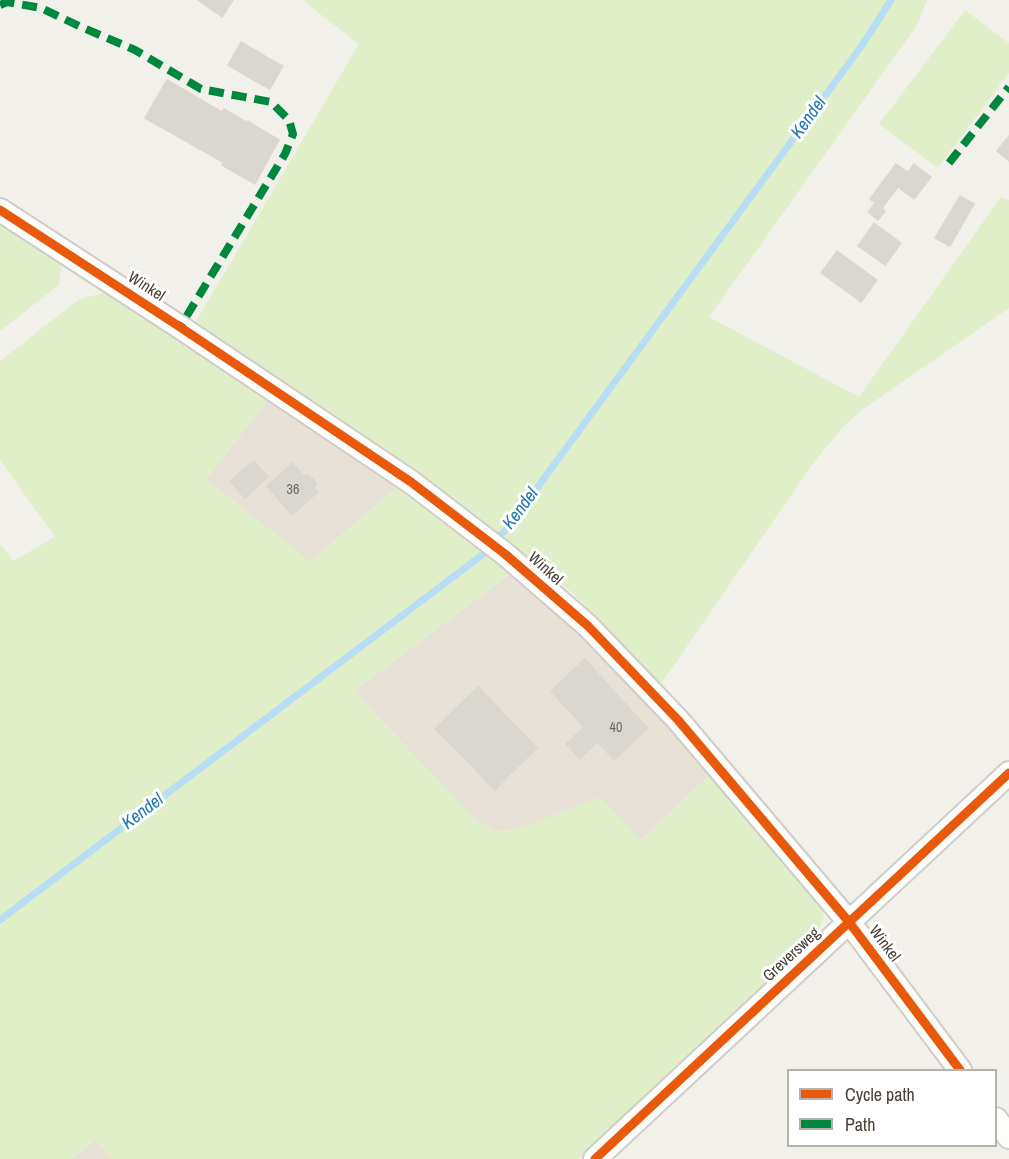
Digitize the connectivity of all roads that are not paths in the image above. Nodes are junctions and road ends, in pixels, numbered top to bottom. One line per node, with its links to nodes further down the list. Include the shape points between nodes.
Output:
1 (0, 210): 3 (street, Winkel, via 401,476 506,554 588,626 678,720)
2 (1009, 773): 3 (street, Greversweg)
3 (849, 922): 4 (street, Winkel); 7 (street, Greversweg)
4 (959, 1069)
5 (997, 1120): 6 (street)
6 (1009, 1137)
7 (595, 1159)

